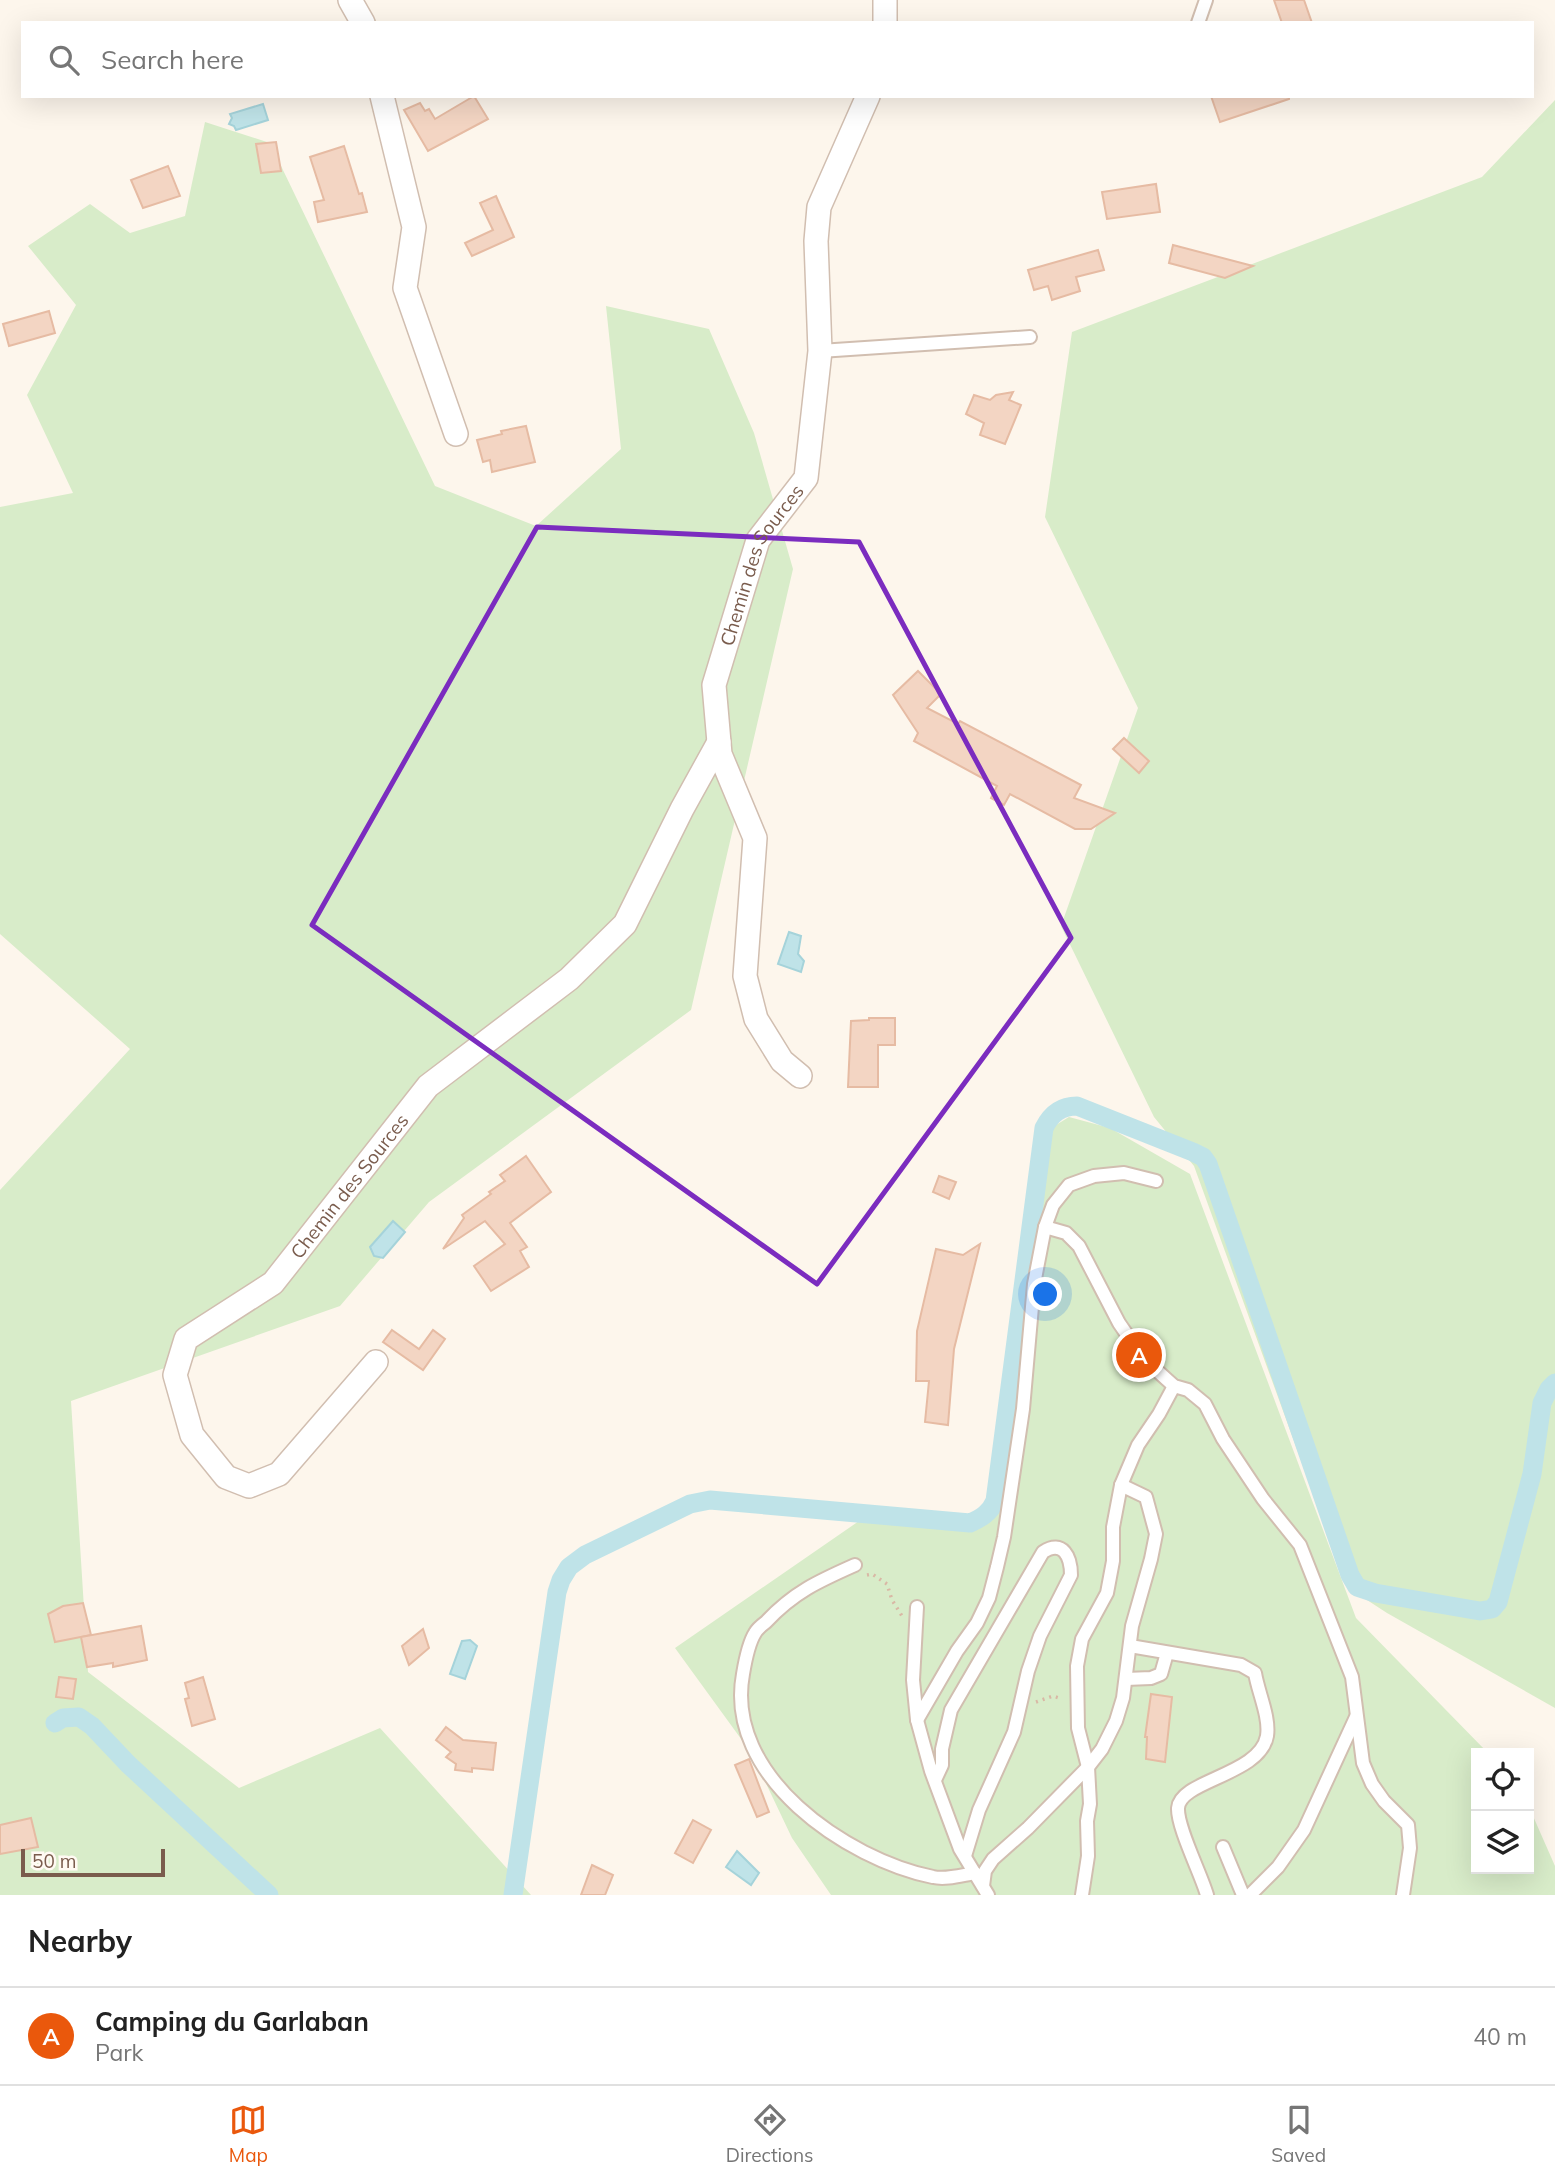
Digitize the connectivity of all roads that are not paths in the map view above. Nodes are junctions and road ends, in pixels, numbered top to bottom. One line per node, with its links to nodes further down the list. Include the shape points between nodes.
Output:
1 (350, 0): 4 (street)
2 (885, 0): 5 (street)
3 (1206, 0): 6 (lane)
4 (362, 21)
5 (885, 21)
6 (1199, 21)
7 (382, 98): 11 (street, via 414,227 405,288)
8 (868, 98): 10 (street, Chemin des Sources, via 819,207)
9 (1030, 337): 10 (lane)
10 (820, 351): 12 (street, Chemin des Sources, via 806,478 758,540 714,685)
11 (456, 434)
12 (719, 742): 13 (street, Chemin des Sources, via 755,838 745,976 757,1020 782,1061); 16 (street, Chemin des Sources, via 625,924 569,979 428,1086 273,1283 186,1339 175,1375 192,1435 226,1477 248,1486 279,1474)
13 (800, 1076)
14 (1156, 1181): 15 (lane, via 1124,1173 1094,1175 1069,1185)
15 (1045, 1227): 17 (lane, via 1066,1233 1079,1246 1131,1341); 25 (lane, via 1034,1284 1023,1409 997,1567 977,1623)
16 (376, 1362)
17 (1174, 1385): 18 (lane, via 1138,1445); 24 (lane, via 1205,1404 1263,1499 1300,1545 1352,1677)
18 (1121, 1485): 21 (lane, via 1146,1497 1156,1534); 26 (lane, via 1107,1593 1082,1639 1077,1666 1078,1728)
19 (855, 1565): 30 (lane, via 806,1587 754,1633 740,1689 747,1734 755,1753 788,1797 835,1838 936,1878)
20 (917, 1607): 25 (lane, via 913,1680)
21 (1130, 1646): 22 (lane); 23 (lane)
22 (1167, 1653): 23 (lane, via 1161,1674); 33 (lane, via 1252,1670 1267,1728 1258,1755 1194,1789 1178,1808)
23 (1126, 1679): 26 (lane, via 1116,1721)
24 (1356, 1717): 35 (lane, via 1304,1830 1278,1867); 36 (lane, via 1363,1763 1372,1784 1408,1825)
25 (918, 1720): 27 (lane)
26 (1088, 1768): 31 (lane, via 993,1859 985,1871); 32 (lane, via 1088,1856)
27 (935, 1780): 29 (lane); 29 (lane, via 951,1710 1043,1552 1060,1548 1068,1556 1071,1575 1040,1636 1014,1732 971,1830)
28 (1223, 1847): 34 (lane)
29 (965, 1856): 30 (lane)
30 (975, 1874): 31 (lane)
31 (985, 1891)
32 (1082, 1895)
33 (1207, 1895)
34 (1243, 1895)
35 (1250, 1895)
36 (1404, 1895)

